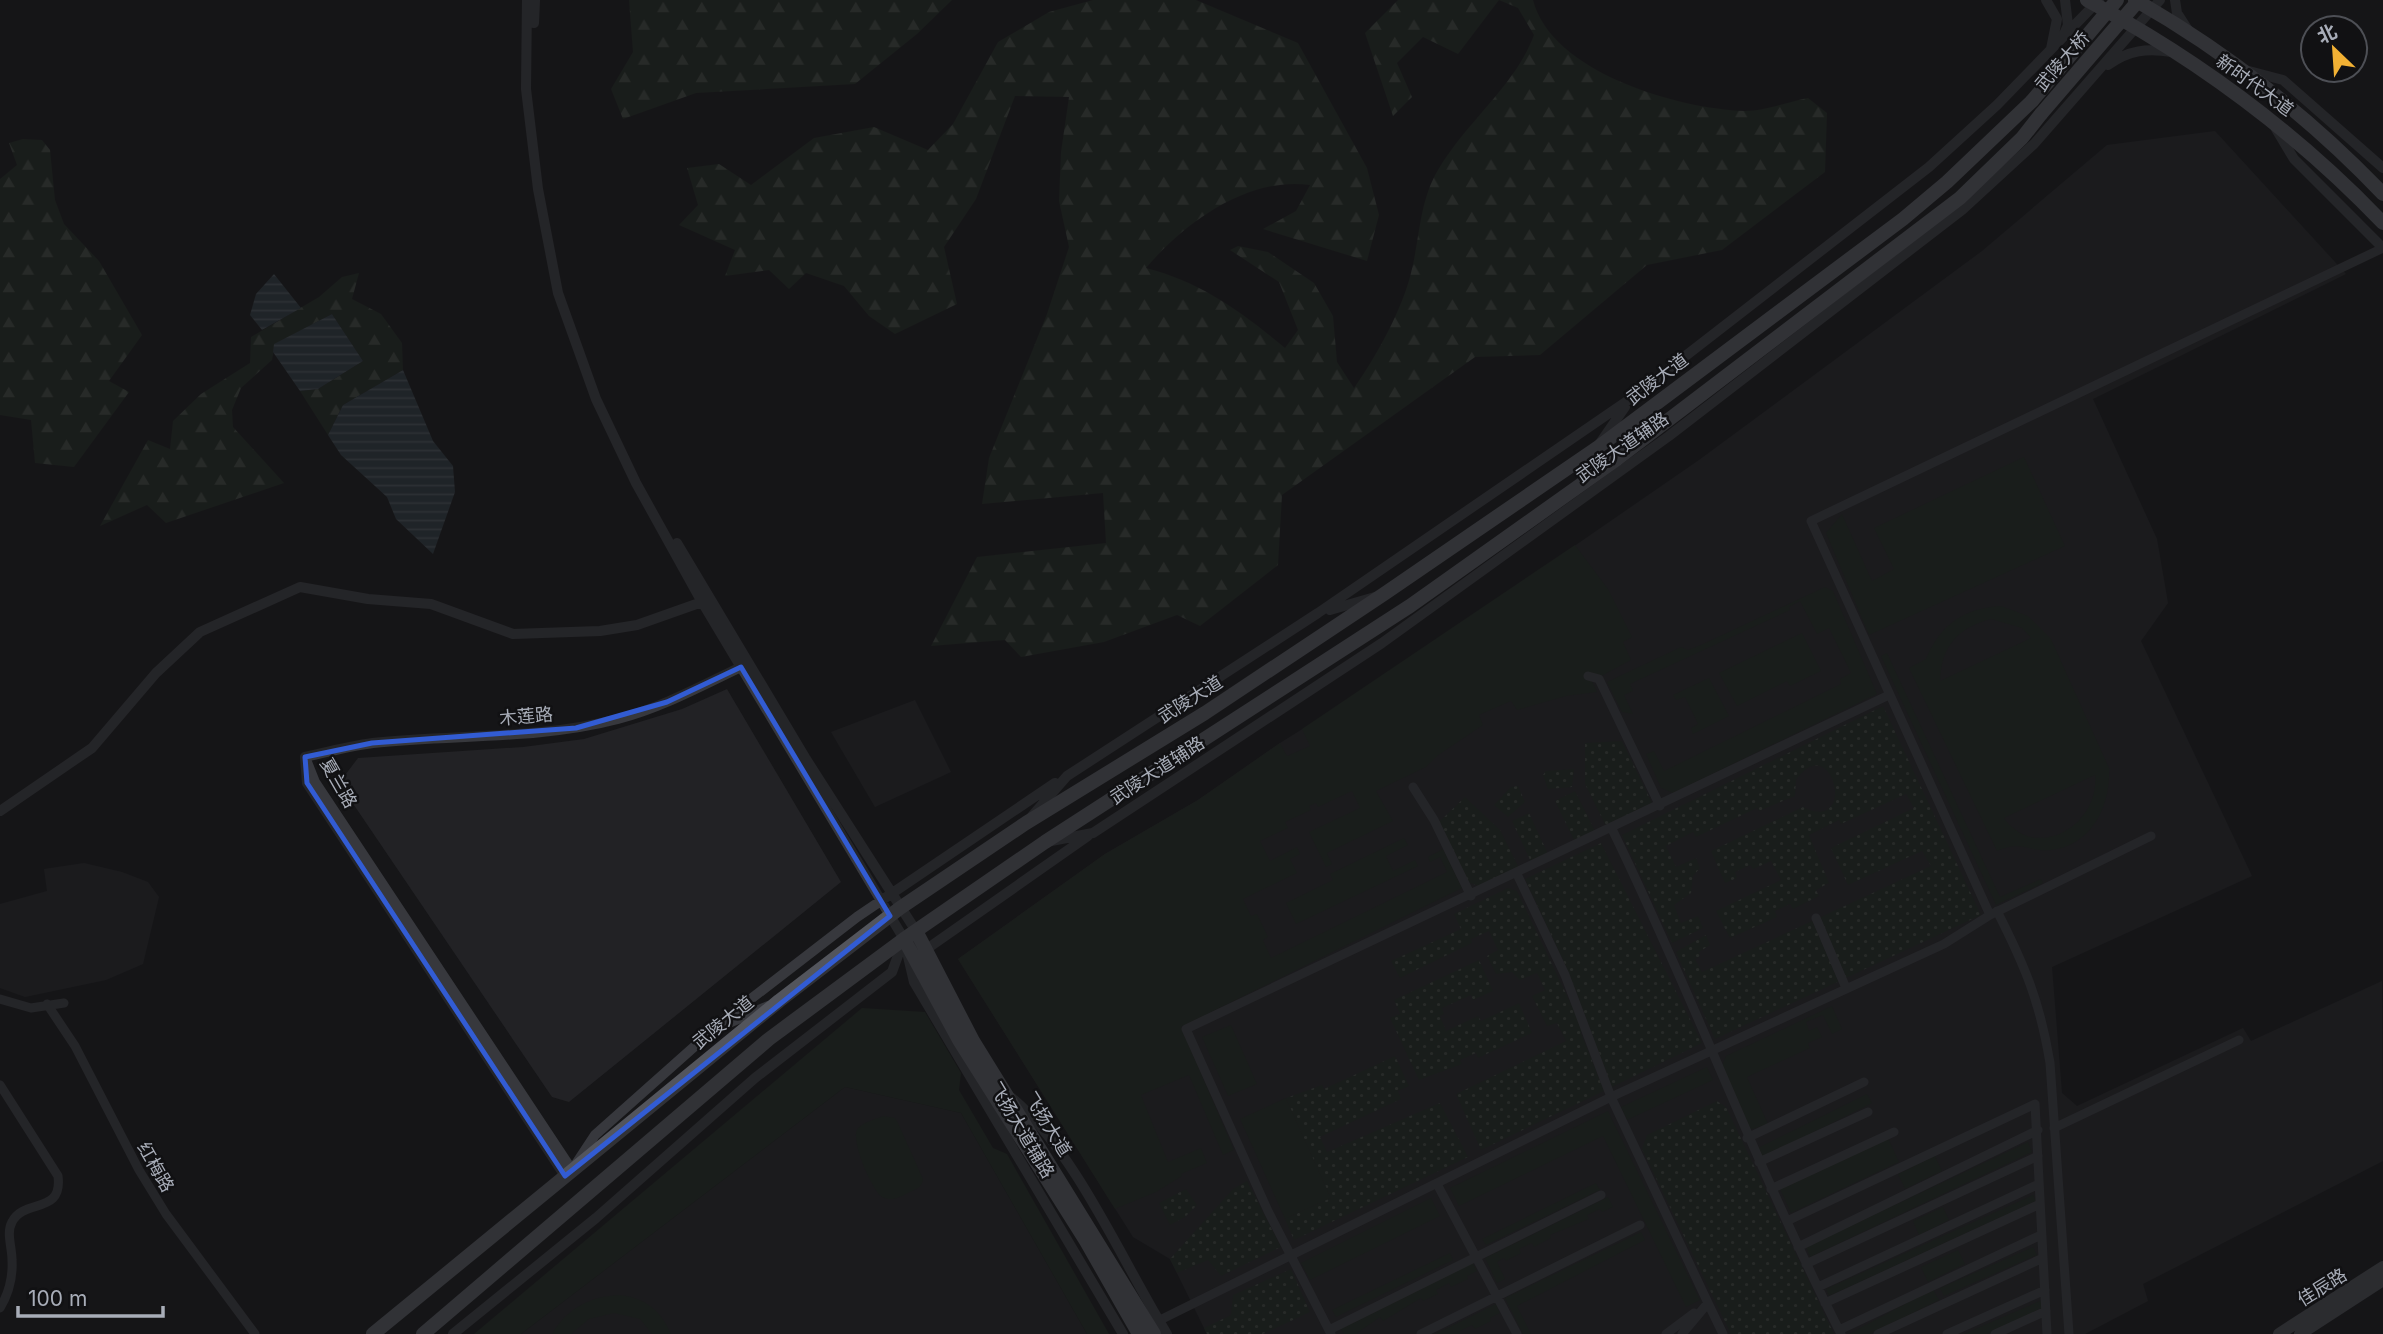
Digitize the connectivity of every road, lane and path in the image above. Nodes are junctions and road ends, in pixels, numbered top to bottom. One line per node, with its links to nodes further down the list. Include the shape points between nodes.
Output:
1 (527, 0): 30 (street, via 526,89 538,189 558,293 596,399)
2 (535, 0): 48 (street, via 532,90 545,190 564,293 602,396 640,480)
3 (2046, 0): 13 (street, via 2057,19)
4 (2066, 0): 12 (street, via 2068,25)
5 (2117, 0): 17 (main road, 武陵大桥, bridge)
6 (2137, 0): 9 (main road, 新时代大道); 28 (main road, 武陵大桥, bridge, via 2022,138 1960,198)
7 (2175, 0): 11 (street, via 2177,13)
8 (2094, 1): 10 (main road, 新时代大道); 12 (street, 武陵大道辅路)
9 (2156, 5): 10 (street, 武陵大道辅路); 11 (main road, 新时代大道)
10 (2137, 27): 14 (main road, 新时代大道); 16 (street, 武陵大道辅路)
11 (2191, 35): 15 (main road, 新时代大道)
12 (2061, 41): 13 (street, 武陵大道辅路)
13 (2050, 52): 25 (street, 武陵大道辅路, via 1929,167)
14 (2180, 54): 16 (street, via 2150,49 2131,52); 18 (main road, 新时代大道)
15 (2236, 68): 19 (street, via 2283,80); 20 (main road, 新时代大道)
16 (2097, 72): 26 (street, 武陵大道辅路, via 2034,144 1962,210)
17 (2032, 101): 27 (main road, 武陵大道, via 1903,219)
18 (2269, 118): 23 (main road, 新时代大道, via 2336,174); 24 (street, via 2294,159)
19 (2361, 148): 20 (street); 21 (street)
20 (2351, 160): 22 (main road, 新时代大道)
21 (2383, 168)
22 (2383, 194)
23 (2383, 223)
24 (2383, 248): 36 (street, via 1811,521)
25 (1630, 399): 27 (street); 32 (street, 武陵大道辅路)
26 (1669, 436): 28 (street); 33 (street, 武陵大道辅路)
27 (1597, 447): 29 (main road, 武陵大道)
28 (1617, 459): 31 (main road)
29 (1384, 594): 32 (street); 42 (main road, 武陵大道, via 1205,713)
30 (702, 602): 34 (street); 41 (street, via 637,625 513,635 431,604 300,587 200,632 156,673 92,748)
31 (1410, 606): 33 (street); 46 (main road)
32 (1318, 613): 38 (street, 武陵大道辅路)
33 (1382, 643): 44 (street, 武陵大道辅路)
34 (741, 667): 37 (street, 木莲路, via 620,719 536,734 372,743); 50 (street)
35 (1588, 676): 40 (street, via 1599,679)
36 (1888, 695): 40 (street); 52 (street)
37 (305, 757): 76 (street, 夏兰路, via 315,782)
38 (1067, 776): 42 (street, 武陵大道辅路); 48 (street)
39 (1413, 787): 49 (street)
40 (1660, 806): 43 (street)
41 (0, 811)
42 (1026, 823): 51 (main road, 武陵大道)
43 (1612, 829): 47 (street); 64 (street)
44 (1093, 832): 46 (street, 武陵大道辅路); 55 (street)
45 (2151, 836): 52 (street)
46 (1045, 842): 54 (main road)
47 (1517, 874): 49 (street); 68 (street, via 1565,975)
48 (891, 893): 50 (street); 51 (street)
49 (1471, 896): 87 (street, via 1186,1029)
50 (880, 901): 51 (street); 62 (street)
51 (895, 912): 54 (street); 59 (main road, 武陵大道)
52 (1994, 913): 57 (street, via 1944,944); 70 (street, via 2038,999 2050,1063)
53 (1816, 918): 57 (street)
54 (910, 935): 55 (main road, 飞扬大道); 56 (street); 106 (main road, via 769,1039)
55 (916, 956): 56 (street); 67 (main road, 飞扬大道); 101 (main road, 飞扬大道, via 959,1040); 108 (street, 飞扬大道辅路, via 914,982)
56 (892, 972): 107 (street, via 755,1078 596,1218)
57 (1846, 988): 64 (street)
58 (0, 999): 61 (street, via 31,1008)
59 (779, 1001): 62 (street); 76 (main road, 武陵大道)
60 (64, 1003): 61 (street)
61 (47, 1004): 104 (street, 红梅路, via 75,1046 166,1214)
62 (713, 1030): 76 (street, via 595,1135)
63 (2239, 1040): 70 (street)
64 (1711, 1051): 68 (street); 73 (street)
65 (1864, 1082): 73 (street)
66 (0, 1085): 99 (street, via 58,1176 60,1189 55,1197 11,1223 12,1276)
67 (1005, 1092): 82 (street, 飞扬大道辅路, via 1038,1120); 90 (main road, 飞扬大道)
68 (1611, 1097): 77 (street); 97 (street)
69 (1868, 1112): 75 (street)
70 (2054, 1128): 119 (street)
71 (2038, 1130): 74 (street); 83 (street, via 2035,1104); 86 (street)
72 (1894, 1132): 79 (street)
73 (1747, 1138): 75 (street)
74 (2039, 1156): 78 (street); 91 (street)
75 (1759, 1162): 79 (street)
76 (569, 1173): 105 (main road, 武陵大道)
77 (1437, 1184): 87 (street); 88 (street)
78 (2039, 1184): 81 (street); 94 (street)
79 (1771, 1189): 83 (street)
80 (1601, 1195): 88 (street)
81 (2040, 1204): 85 (street); 98 (street)
82 (1100, 1217): 90 (street); 101 (street, 飞扬大道辅路)
83 (1787, 1221): 86 (street)
84 (1640, 1226): 96 (street)
85 (2041, 1235): 89 (street); 103 (street)
86 (1797, 1247): 91 (street)
87 (1290, 1254): 101 (street); 102 (street)
88 (1476, 1257): 96 (street); 102 (street)
89 (2043, 1258): 95 (street); 115 (street)
90 (1111, 1260): 101 (main road, 飞扬大道)
91 (1806, 1264): 94 (street)
92 (2383, 1267): 120 (main road, 佳辰路)
93 (2383, 1280): 121 (main road, 佳辰路)
94 (1818, 1287): 98 (street)
95 (2045, 1290): 100 (street); 116 (street)
96 (1498, 1297): 110 (street); 111 (street)
97 (1708, 1303): 112 (street); 113 (street); 114 (street)
98 (1825, 1303): 103 (street)
99 (0, 1308)
100 (2046, 1311): 117 (street); 118 (street)
101 (1148, 1330): 109 (street, 飞扬大道辅路)
102 (1330, 1332)
103 (1840, 1332)
104 (255, 1334)
105 (373, 1334)
106 (423, 1334)
107 (453, 1334)
108 (1123, 1334)
109 (1167, 1334)
110 (1421, 1334)
111 (1517, 1334)
112 (1666, 1334)
113 (1682, 1334)
114 (1723, 1334)
115 (1878, 1334)
116 (1947, 1334)
117 (1995, 1334)
118 (2048, 1334)
119 (2069, 1334)
120 (2279, 1334)
121 (2300, 1334)

